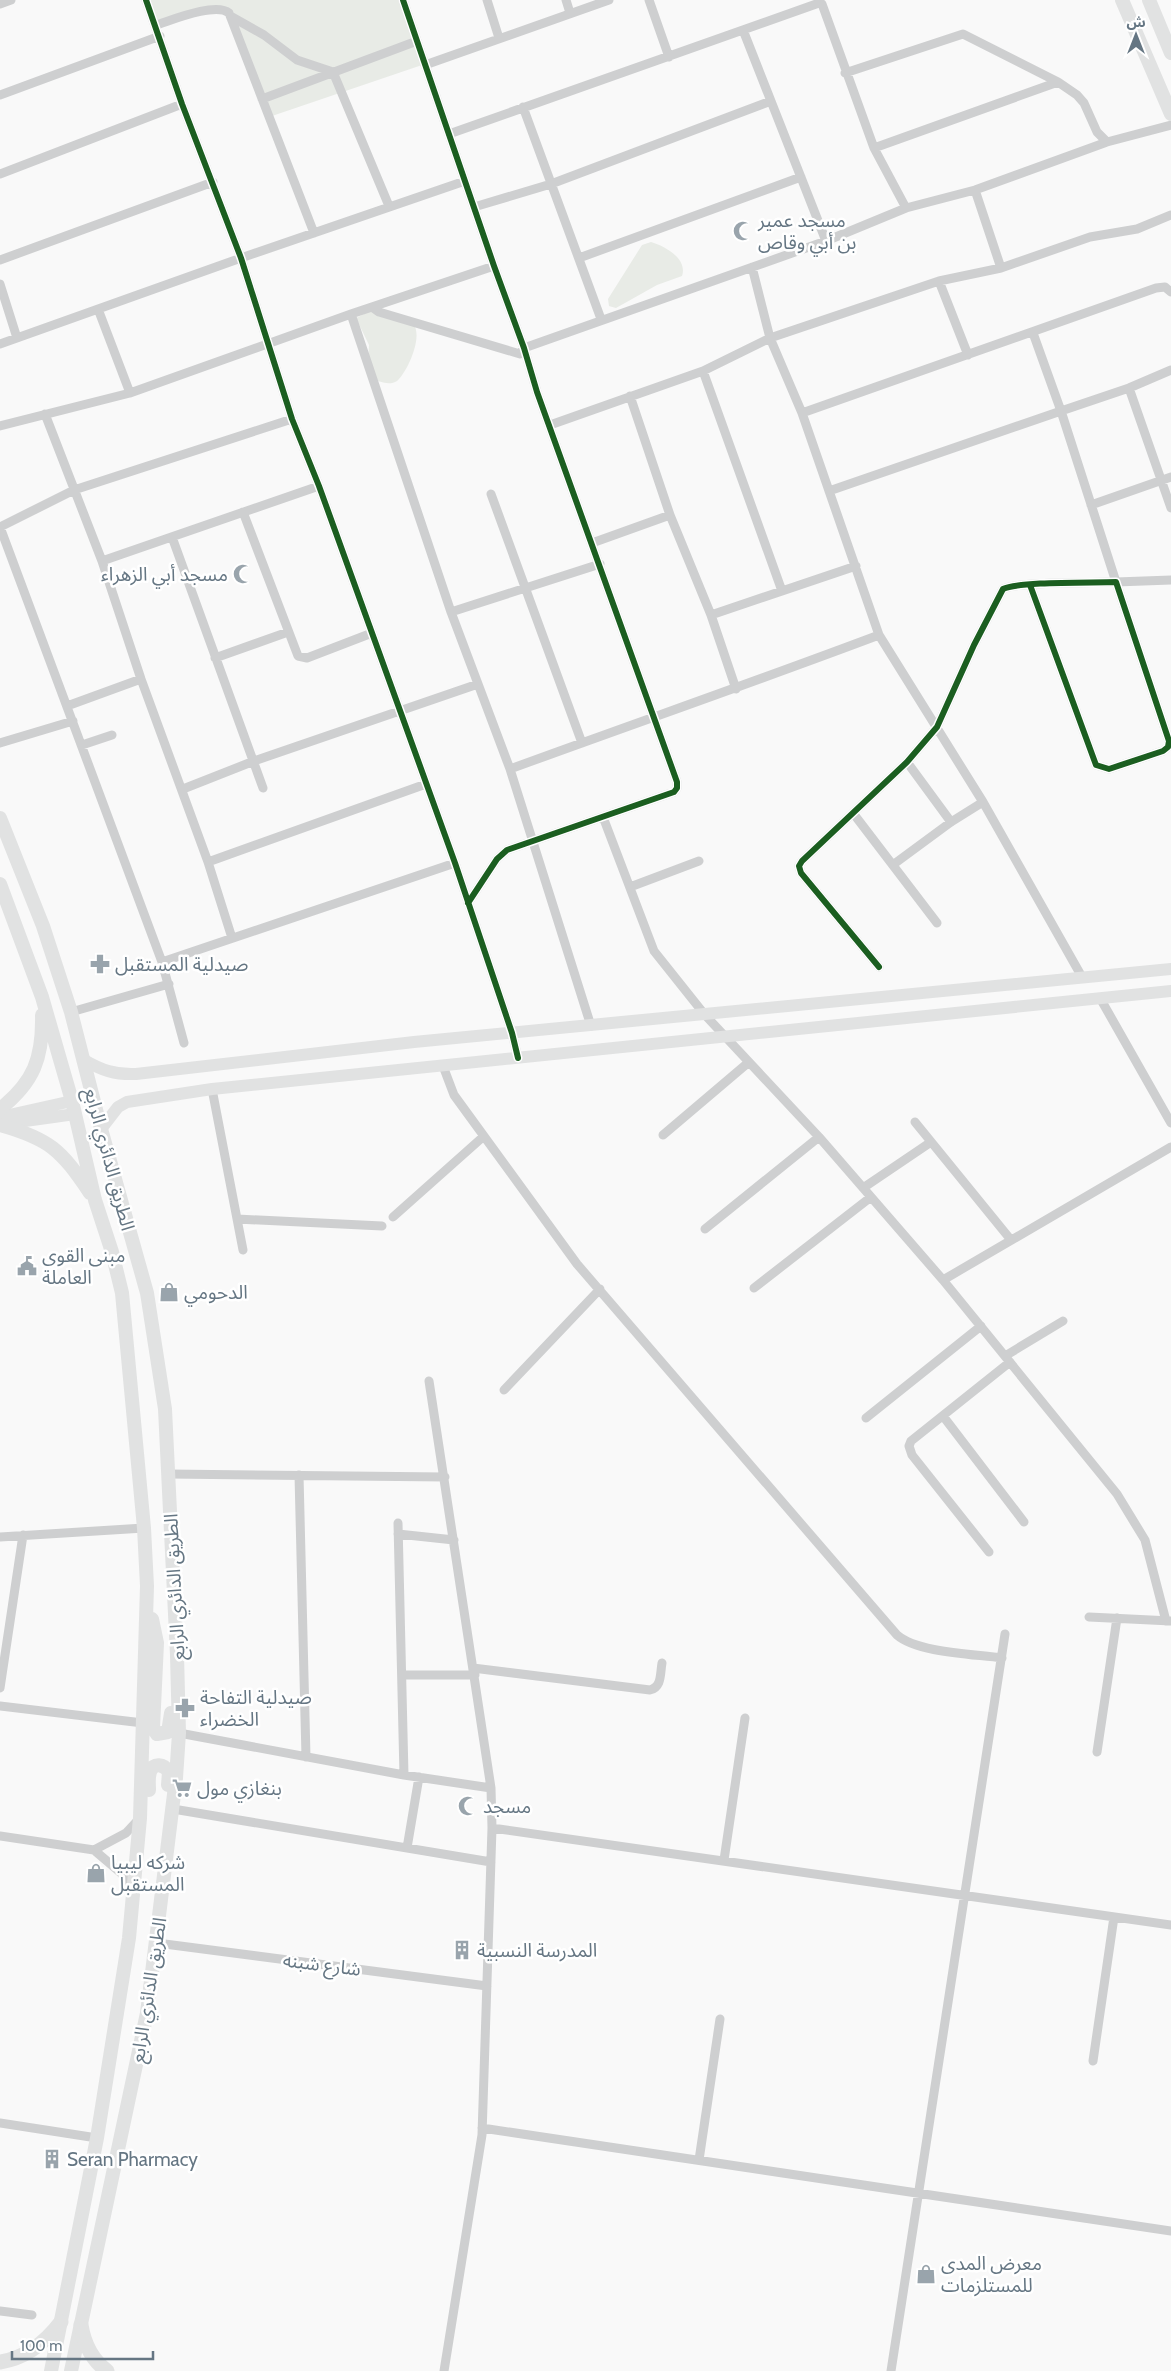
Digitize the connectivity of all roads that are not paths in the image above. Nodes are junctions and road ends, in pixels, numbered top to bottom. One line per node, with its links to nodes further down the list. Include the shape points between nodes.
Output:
1 (11, 0): 10 (street)
2 (146, 0): 13 (street)
3 (403, 0): 17 (street)
4 (487, 0): 16 (street)
5 (566, 0): 11 (street)
6 (609, 0): 11 (street)
7 (649, 0): 19 (street)
8 (1122, 0): 29 (main road)
9 (1149, 0): 18 (main road)
10 (0, 4)
11 (570, 13): 16 (street)
12 (232, 17): 13 (street, via 226,10 214,8); 21 (street, via 264,35 297,60); 25 (street)
13 (156, 25): 15 (street)
14 (743, 30): 19 (street); 22 (street, via 822,4); 26 (street)
15 (160, 36): 24 (street); 27 (street)
16 (499, 38): 20 (street)
17 (417, 41): 20 (street); 21 (street)
18 (1170, 50)
19 (669, 57): 28 (street)
20 (425, 64): 31 (street)
21 (333, 72): 25 (street); 40 (street)
22 (845, 73): 23 (street, via 963,34); 33 (street)
23 (1058, 82): 32 (street, via 1081,99 1097,132); 33 (street)
24 (0, 95)
25 (262, 98): 44 (street)
26 (771, 101): 35 (street); 38 (street)
27 (182, 104): 34 (street); 37 (street)
28 (523, 107): 31 (street); 38 (street)
29 (1171, 114)
30 (1171, 125): 32 (street)
31 (449, 134): 36 (street)
32 (1108, 142): 39 (street)
33 (874, 148): 42 (street)
34 (0, 174)
35 (801, 177): 45 (street); 47 (street)
36 (465, 181): 40 (street); 41 (street)
37 (213, 182): 46 (street); 48 (street)
38 (551, 184): 41 (street); 47 (street)
39 (976, 190): 42 (street); 51 (street)
40 (389, 206): 44 (street)
41 (474, 207): 49 (street)
42 (906, 208): 45 (street)
43 (1171, 215): 51 (street, via 1143,227 1090,237)
44 (314, 232): 46 (street)
45 (826, 241): 50 (street)
46 (241, 258): 56 (street); 63 (street)
47 (579, 258): 58 (street)
48 (0, 260)
49 (494, 266): 55 (street); 64 (street)
50 (752, 267): 58 (street); 61 (street)
51 (1001, 268): 52 (street)
52 (939, 281): 61 (street); 65 (street)
53 (0, 284): 60 (street)
54 (1171, 292): 59 (street, via 1165,287 1156,288)
55 (372, 307): 57 (street); 64 (street, via 379,312 513,353 520,354)
56 (98, 309): 60 (street); 69 (street)
57 (351, 314): 63 (street); 98 (street)
58 (601, 319): 64 (street)
59 (1033, 333): 65 (street); 71 (street)
60 (17, 338): 62 (street)
61 (770, 338): 67 (street); 72 (street)
62 (0, 344)
63 (268, 344): 69 (street); 74 (street)
64 (524, 348): 75 (street)
65 (968, 355): 72 (street)
66 (1171, 370): 68 (street)
67 (703, 371): 70 (street); 97 (street)
68 (1129, 388): 71 (street); 78 (street)
69 (130, 393): 73 (street)
70 (630, 396): 75 (street); 86 (street)
71 (1061, 411): 81 (street); 83 (street)
72 (802, 413): 81 (street)
73 (45, 414): 76 (street); 80 (street)
74 (292, 418): 79 (street); 80 (street)
75 (550, 425): 89 (street)
76 (0, 426)
77 (1171, 477): 78 (street)
78 (1161, 480): 83 (street); 84 (street)
79 (319, 486): 85 (street); 101 (street)
80 (74, 490): 87 (street); 90 (street)
81 (829, 491): 92 (street)
82 (491, 494): 96 (street)
83 (1091, 505): 94 (street)
84 (1171, 508)
85 (243, 512): 88 (street); 100 (street)
86 (670, 515): 89 (street); 99 (street)
87 (0, 527): 107 (street)
88 (172, 537): 90 (street); 103 (street)
89 (592, 543): 91 (street)
90 (102, 561): 104 (street)
91 (600, 564): 96 (street); 109 (street)
92 (856, 566): 97 (street); 102 (street)
93 (1171, 580): 94 (street)
94 (1116, 582): 95 (street); 95 (street, via 1169,741 1163,751 1109,769 1096,765)
95 (1030, 585): 111 (street, via 1008,586 998,595)
96 (526, 588): 98 (street); 114 (street)
97 (782, 591): 99 (street)
98 (452, 612): 105 (street)
99 (710, 615): 106 (street)
100 (288, 632): 101 (street, via 298,656 302,658); 103 (street)
101 (372, 633): 108 (street)
102 (880, 635): 106 (street); 111 (street)
103 (216, 658): 116 (street)
104 (141, 679): 107 (street); 121 (street)
105 (478, 684): 108 (street); 118 (street)
106 (736, 689): 109 (street)
107 (67, 706): 110 (street)
108 (399, 710): 116 (street); 119 (street)
109 (654, 716): 114 (street); 124 (street, via 677,788 674,792)
110 (73, 721): 113 (street); 115 (street)
111 (937, 727): 117 (street); 122 (street)
112 (112, 735): 115 (street)
113 (0, 743)
114 (582, 743): 118 (street)
115 (82, 746): 137 (street)
116 (254, 761): 120 (street); 121 (street)
117 (907, 762): 123 (street); 126 (street)
118 (510, 769): 127 (street)
119 (426, 784): 129 (street); 130 (street)
120 (263, 788)
121 (183, 789): 129 (street)
122 (983, 802): 126 (street); 140 (street)
123 (853, 812): 131 (street); 138 (street, via 799,866 801,873)
124 (603, 817): 127 (street); 133 (street)
125 (0, 818): 145 (main road, الطريق الدائري الرابع, via 43,926)
126 (952, 822): 131 (street)
127 (532, 841): 134 (street, via 501,854); 147 (street)
128 (699, 861): 133 (street)
129 (208, 862): 136 (street)
130 (455, 863): 134 (street); 136 (street)
131 (894, 864): 135 (street)
132 (0, 884): 143 (main road, الطريق الدائري الرابع)
133 (630, 887): 146 (street, via 649,942)
134 (468, 903): 148 (street)
135 (937, 923)
136 (232, 938): 137 (street)
137 (162, 962): 141 (street)
138 (879, 967)
139 (1171, 969): 140 (main road)
140 (1082, 978): 146 (main road)
141 (169, 984): 145 (street); 150 (street)
142 (1171, 991): 144 (main road)
143 (42, 997): 156 (main road, الطريق الدائري الرابع); 157 (main road, via 42,1042 36,1066 24,1086)
144 (1100, 998): 149 (main road); 161 (street)
145 (71, 1012): 152 (main road, الطريق الدائري الرابع)
146 (705, 1015): 147 (main road); 149 (street)
147 (591, 1026): 148 (main road)
148 (512, 1034): 151 (street); 152 (main road, via 136,1074 112,1073)
149 (726, 1037): 151 (main road); 153 (street)
150 (184, 1043)
151 (518, 1058): 154 (main road)
152 (84, 1060): 162 (main road, الطريق الدائري الرابع)
153 (749, 1062): 163 (street); 165 (street)
154 (443, 1066): 155 (main road); 164 (street, via 454,1095)
155 (212, 1089): 162 (main road, via 127,1102 118,1107); 172 (street)
156 (74, 1108): 158 (main road); 160 (main road, via 25,1121); 170 (main road, الطريق الدائري الرابع)
157 (0, 1109)
158 (0, 1117)
159 (915, 1122): 166 (street)
160 (0, 1123): 170 (main road, via 50,1145 66,1159)
161 (1171, 1123)
162 (101, 1130): 187 (main road, الطريق الدائري الرابع, via 148,1292 165,1409)
163 (663, 1135)
164 (484, 1136): 171 (street); 179 (street, via 560,1241)
165 (818, 1137): 168 (street); 174 (street)
166 (931, 1142): 168 (street); 175 (street)
167 (1171, 1147): 175 (street)
168 (863, 1188): 169 (street)
169 (871, 1197): 177 (street); 178 (street)
170 (95, 1200): 192 (main road, الطريق الدائري الرابع, via 122,1293)
171 (393, 1217)
172 (237, 1219): 173 (street); 176 (street)
173 (382, 1226)
174 (705, 1228)
175 (1011, 1240): 177 (street)
176 (243, 1250)
177 (942, 1280): 181 (street)
178 (754, 1288)
179 (600, 1289): 184 (street); 203 (street, via 897,1634 918,1646)
180 (1063, 1321): 182 (street)
181 (980, 1326): 182 (street); 186 (street)
182 (1008, 1359): 185 (street); 201 (street, via 1136,1523)
183 (429, 1381): 189 (street)
184 (504, 1390)
185 (943, 1416): 190 (street); 197 (street, via 911,1441 909,1451)
186 (866, 1418)
187 (168, 1474): 188 (street); 205 (main road, الطريق الدائري الرابع)
188 (299, 1475): 189 (street); 215 (street)
189 (445, 1477): 196 (street)
190 (1024, 1522)
191 (398, 1523): 193 (street)
192 (144, 1528): 194 (street); 198 (main road, الطريق الدائري الرابع)
193 (398, 1534): 196 (street); 208 (street)
194 (23, 1535): 195 (street); 204 (street)
195 (0, 1536)
196 (454, 1540): 207 (street)
197 (989, 1552)
198 (147, 1607): 205 (main road, via 157,1643 152,1728 161,1735 170,1729 171,1676); 212 (main road, الطريق الدائري الرابع)
199 (1089, 1617): 200 (street)
200 (1117, 1618): 201 (street); 214 (street)
201 (1169, 1621)
202 (1005, 1634): 203 (street)
203 (1002, 1658): 230 (street)
204 (2, 1661): 209 (street)
205 (178, 1662): 213 (main road, الطريق الدائري الرابع)
206 (662, 1663): 207 (street, via 659,1683 650,1690)
207 (474, 1671): 208 (street); 218 (street)
208 (402, 1675): 216 (street)
209 (0, 1688)
210 (0, 1706): 212 (street)
211 (745, 1718): 225 (street)
212 (143, 1723): 220 (main road, الطريق الدائري الرابع)
213 (178, 1733): 215 (street); 219 (main road, الطريق الدائري الرابع)
214 (1097, 1752)
215 (306, 1757): 216 (street)
216 (404, 1775): 217 (street)
217 (419, 1778): 218 (street); 223 (street)
218 (491, 1788): 221 (street)
219 (173, 1809): 223 (street); 228 (main road, الطريق الدائري الرابع)
220 (140, 1818): 224 (street, via 126,1833); 227 (main road, الطريق الدائري الرابع)
221 (492, 1828): 225 (street); 226 (street)
222 (0, 1836): 224 (street)
223 (407, 1848): 226 (street)
224 (94, 1850): 229 (street)
225 (724, 1860): 230 (street)
226 (491, 1862): 234 (street)
227 (136, 1864): 228 (main road, via 145,1850 150,1772 155,1766 164,1766 169,1777 159,1849); 229 (main road, الطريق الدائري الرابع)
228 (165, 1880): 233 (main road, الطريق الدائري الرابع)
229 (135, 1891): 239 (main road, الطريق الدائري الرابع)
230 (965, 1895): 231 (street); 241 (street)
231 (1114, 1917): 232 (street); 236 (street)
232 (1171, 1925)
233 (157, 1943): 234 (street, شارع شبنه); 246 (main road, الطريق الدائري الرابع, via 147,2013)
234 (487, 1986): 238 (street)
235 (720, 2019): 240 (street)
236 (1093, 2061)
237 (0, 2123): 239 (street)
238 (482, 2128): 240 (street); 251 (street)
239 (97, 2138): 245 (main road, الطريق الدائري الرابع)
240 (699, 2160): 241 (street)
241 (919, 2193): 242 (street); 252 (street)
242 (1171, 2231)
243 (0, 2311): 244 (street)
244 (32, 2315)
245 (61, 2322): 247 (highway, via 31,2351); 248 (main road, الطريق الدائري الرابع)
246 (81, 2324): 249 (main road, الطريق الدائري الرابع); 250 (highway, via 90,2354)
247 (0, 2362)
248 (51, 2371)
249 (71, 2371)
250 (107, 2371)
251 (444, 2371)
252 (891, 2371)

